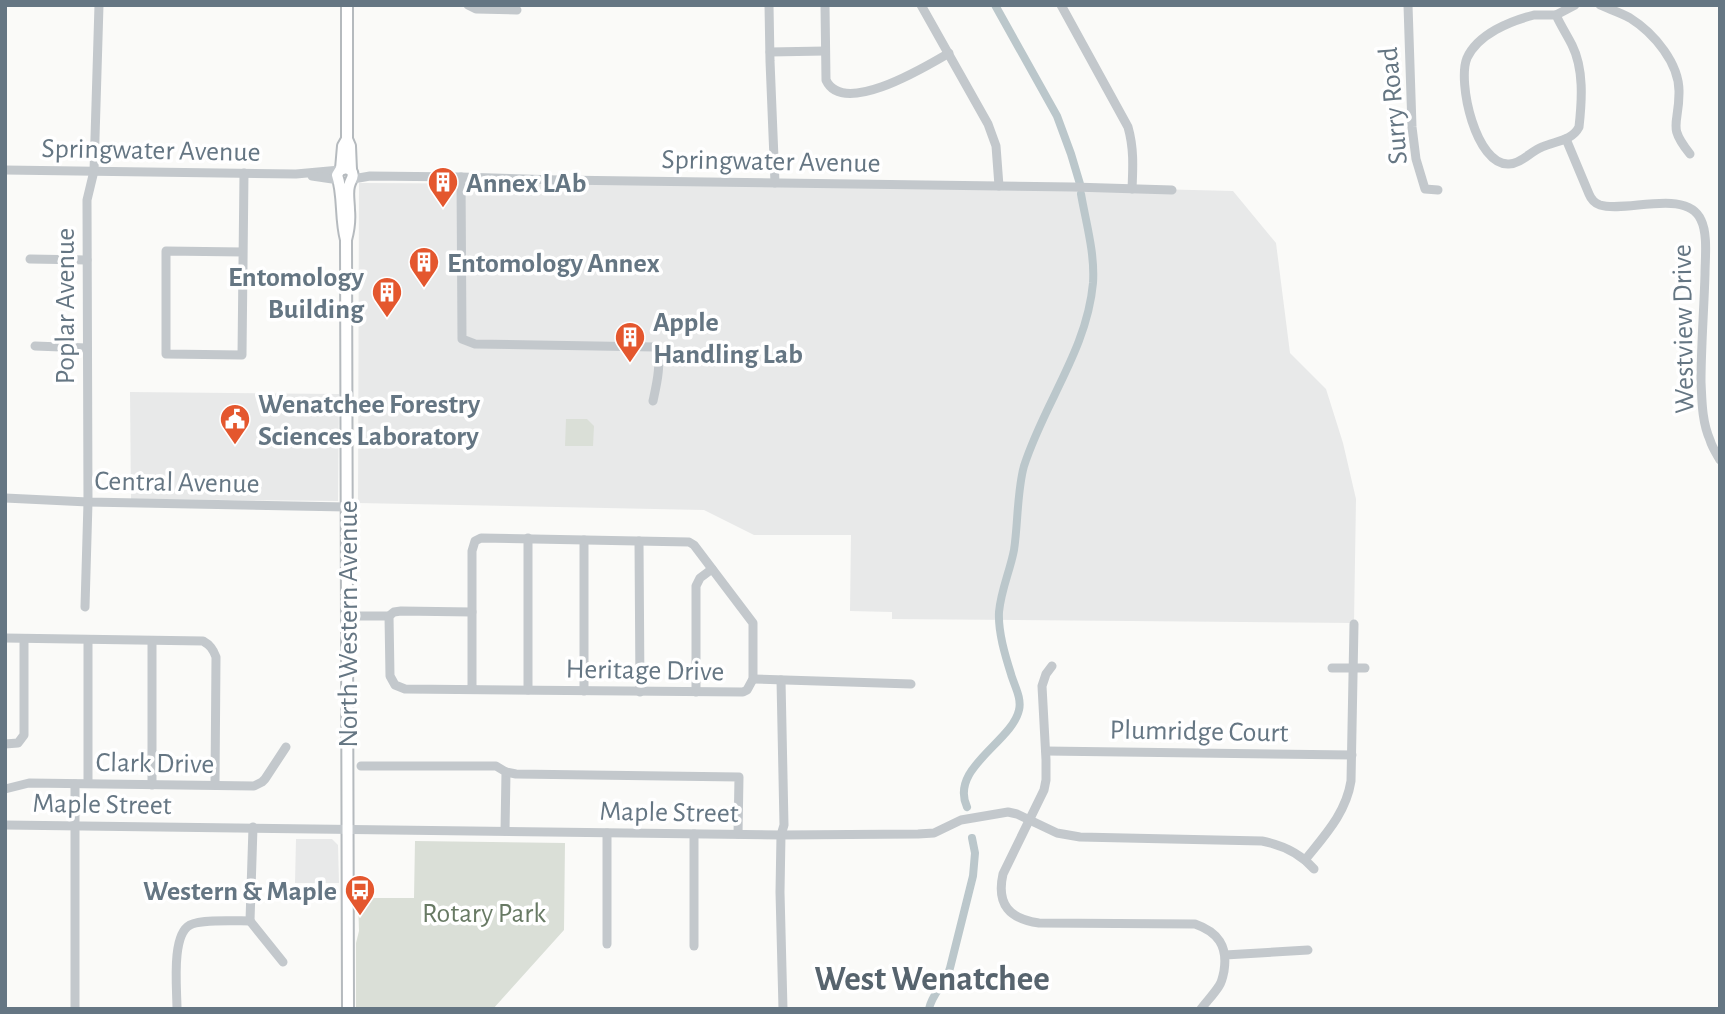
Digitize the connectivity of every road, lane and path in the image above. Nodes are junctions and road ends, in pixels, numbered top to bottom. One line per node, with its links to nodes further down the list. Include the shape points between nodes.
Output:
1 (99, 5): 19 (street, Poplar Avenue)
2 (347, 5): 21 (main road, North Western Avenue)
3 (468, 5): 11 (street)
4 (769, 5): 14 (street)
5 (825, 5): 13 (street)
6 (921, 5): 15 (street)
7 (1061, 5): 25 (street, via 1128,127 1133,144)
8 (1408, 5): 27 (street, Surry Road, via 1416,159 1425,189)
9 (1575, 5): 12 (street)
10 (1600, 5): 17 (street, via 1630,19 1659,43 1674,67 1679,82 1675,129)
11 (517, 10)
12 (1556, 16): 16 (street, via 1579,64 1579,127); 16 (street, via 1525,18 1492,33 1469,55 1464,82 1478,135 1498,161 1515,163)
13 (825, 51): 14 (street); 15 (street, via 826,80 837,92 882,87)
14 (770, 52): 23 (street)
15 (948, 53): 24 (street, via 992,133)
16 (1566, 139): 34 (street, Westview Drive, via 1592,201 1598,205 1682,205 1701,220 1706,253 1702,405)
17 (1690, 154)
18 (5, 170): 19 (street, Springwater Avenue)
19 (94, 171): 20 (street, Springwater Avenue); 30 (street, Poplar Avenue, via 87,200)
20 (244, 173): 21 (street, Springwater Avenue); 28 (street)
21 (346, 176): 22 (street, Springwater Avenue); 37 (main road, North Western Avenue)
22 (461, 177): 23 (street, Springwater Avenue); 33 (street, via 462,339 475,344 655,347)
23 (775, 183): 24 (street, Springwater Avenue)
24 (999, 186): 25 (street, Springwater Avenue)
25 (1132, 189): 26 (street, Springwater Avenue)
26 (1172, 190)
27 (1438, 190)
28 (243, 252): 28 (street, via 243,355 166,354 166,251)
29 (30, 259): 30 (street)
30 (87, 260): 32 (street, Poplar Avenue)
31 (35, 346): 32 (street)
32 (88, 348): 36 (street, Poplar Avenue)
33 (653, 401)
34 (1720, 460)
35 (5, 498): 36 (street, Central Avenue)
36 (88, 502): 37 (street, Central Avenue); 42 (street, Poplar Avenue)
37 (347, 507): 44 (main road, North Western Avenue)
38 (528, 538): 39 (street, Heritage Drive); 43 (street, Heritage Drive, via 475,541); 59 (street)
39 (584, 540): 40 (street, Heritage Drive); 60 (street)
40 (639, 541): 41 (street, Heritage Drive, via 689,541); 61 (street)
41 (712, 569): 55 (street, Heritage Drive, via 753,623); 62 (street, via 696,586)
42 (85, 607)
43 (472, 612): 45 (street, via 401,611); 58 (street)
44 (348, 616): 45 (street); 78 (main road, North Western Avenue)
45 (389, 616): 58 (street, Heritage Drive, via 390,676 395,685)
46 (1354, 624): 53 (street)
47 (5, 638): 48 (street)
48 (24, 639): 49 (street); 63 (street, via 24,735 18,743)
49 (88, 640): 50 (street); 69 (street)
50 (152, 641): 71 (street); 72 (street, via 203,641 214,652)
51 (1052, 666): 65 (street, via 1042,686)
52 (1332, 668): 53 (street)
53 (1353, 668): 54 (street); 66 (street)
54 (1365, 668)
55 (753, 679): 56 (street); 62 (street, Heritage Drive, via 743,692)
56 (781, 680): 57 (street); 83 (street)
57 (911, 684)
58 (472, 689): 59 (street, Heritage Drive)
59 (528, 690): 60 (street, Heritage Drive)
60 (584, 691): 61 (street, Heritage Drive)
61 (640, 692): 62 (street, Heritage Drive)
62 (696, 692)
63 (5, 744)
64 (286, 747): 72 (street, Clark Drive, via 262,782)
65 (1046, 751): 66 (street, Plumridge Court); 74 (street, via 1044,790)
66 (1352, 755): 84 (street, via 1346,802)
67 (361, 766): 68 (street, via 496,766)
68 (506, 772): 79 (street); 82 (street, via 739,777)
69 (88, 783): 70 (street, Clark Drive); 71 (street, Clark Drive)
70 (75, 784): 73 (street, Clark Drive, via 25,783); 76 (street)
71 (152, 785): 72 (street, Clark Drive)
72 (215, 785)
73 (5, 789)
74 (1029, 820): 83 (street, Maple Street, via 1007,812 918,834); 84 (street, Maple Street, via 1080,837 1262,841 1292,850); 90 (street, via 1000,887 1012,914 1039,923 1195,924 1215,935)
75 (5, 825): 76 (street, Maple Street)
76 (75, 826): 77 (street, Maple Street); 92 (street)
77 (253, 828): 78 (street, Maple Street); 86 (street)
78 (347, 829): 79 (street, Maple Street); 94 (main road, North Western Avenue)
79 (505, 831): 80 (street, Maple Street)
80 (607, 833): 81 (street, Maple Street); 87 (street)
81 (694, 834): 82 (street, Maple Street); 88 (street)
82 (738, 834): 83 (street, Maple Street)
83 (781, 835): 95 (street)
84 (1305, 860): 85 (street, Maple Street)
85 (1314, 869)
86 (250, 921): 91 (street); 93 (street, via 203,922 181,933)
87 (607, 944)
88 (694, 946)
89 (1308, 950): 90 (street)
90 (1225, 955): 96 (street, via 1220,984)
91 (283, 962)
92 (75, 1009)
93 (177, 1009)
94 (348, 1009)
95 (783, 1009)
96 (1201, 1009)

